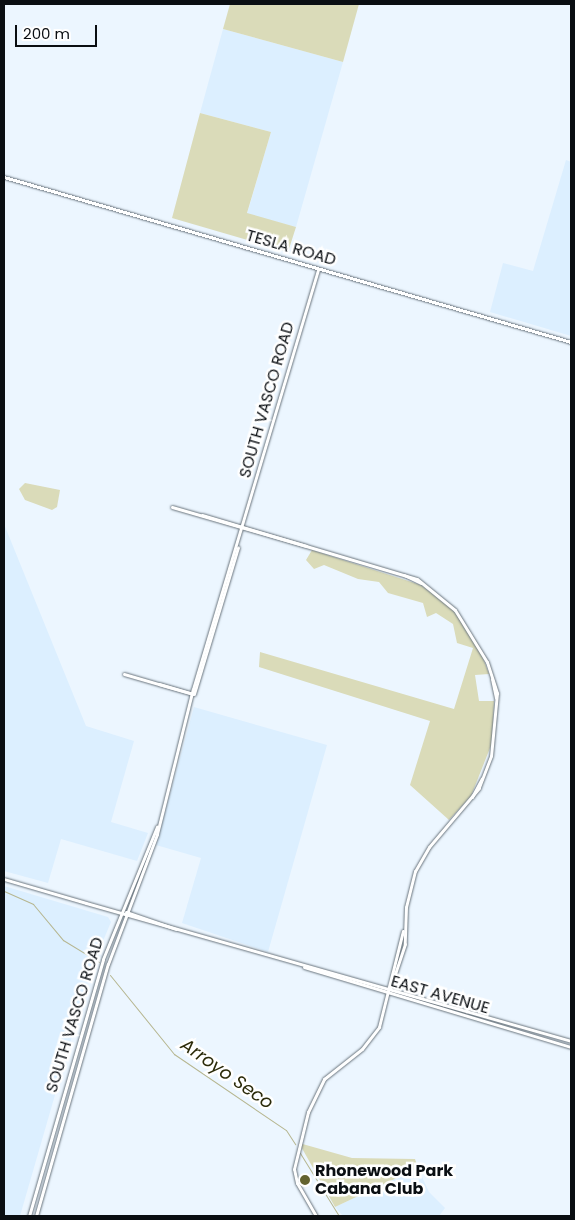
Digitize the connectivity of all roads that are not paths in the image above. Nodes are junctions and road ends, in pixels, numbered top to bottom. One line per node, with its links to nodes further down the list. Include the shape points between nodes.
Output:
1 (4, 177): 2 (main road, TESLA ROAD)
2 (318, 268): 3 (main road, TESLA ROAD); 5 (main road, SOUTH VASCO ROAD)
3 (571, 342)
4 (172, 507): 5 (main road)
5 (243, 528): 7 (main road, SOUTH VASCO ROAD); 15 (main road, via 403,574 421,583 467,624 492,676 496,734 483,778 472,797 421,859 410,887 405,944)
6 (124, 674): 7 (main road)
7 (192, 694): 8 (main road, SOUTH VASCO ROAD)
8 (158, 826): 10 (main road, SOUTH VASCO ROAD); 11 (main road, SOUTH VASCO ROAD)
9 (4, 879): 11 (main road, EAST AVENUE)
10 (128, 912): 11 (main road, EAST AVENUE); 12 (main road, SOUTH VASCO ROAD); 13 (main road, EAST AVENUE)
11 (121, 913): 12 (main road, EAST AVENUE); 19 (main road, SOUTH VASCO ROAD, via 99,974)
12 (126, 916): 13 (main road, EAST AVENUE); 20 (main road, SOUTH VASCO ROAD)
13 (176, 929): 14 (main road, EAST AVENUE)
14 (303, 966): 15 (main road, EAST AVENUE); 16 (main road, EAST AVENUE)
15 (390, 989): 16 (main road); 17 (main road, EAST AVENUE)
16 (389, 993): 18 (main road, EAST AVENUE); 21 (main road, via 372,1038 320,1085 298,1146 295,1179)
17 (571, 1041)
18 (571, 1047)
19 (29, 1216)
20 (36, 1216)
21 (316, 1216)

